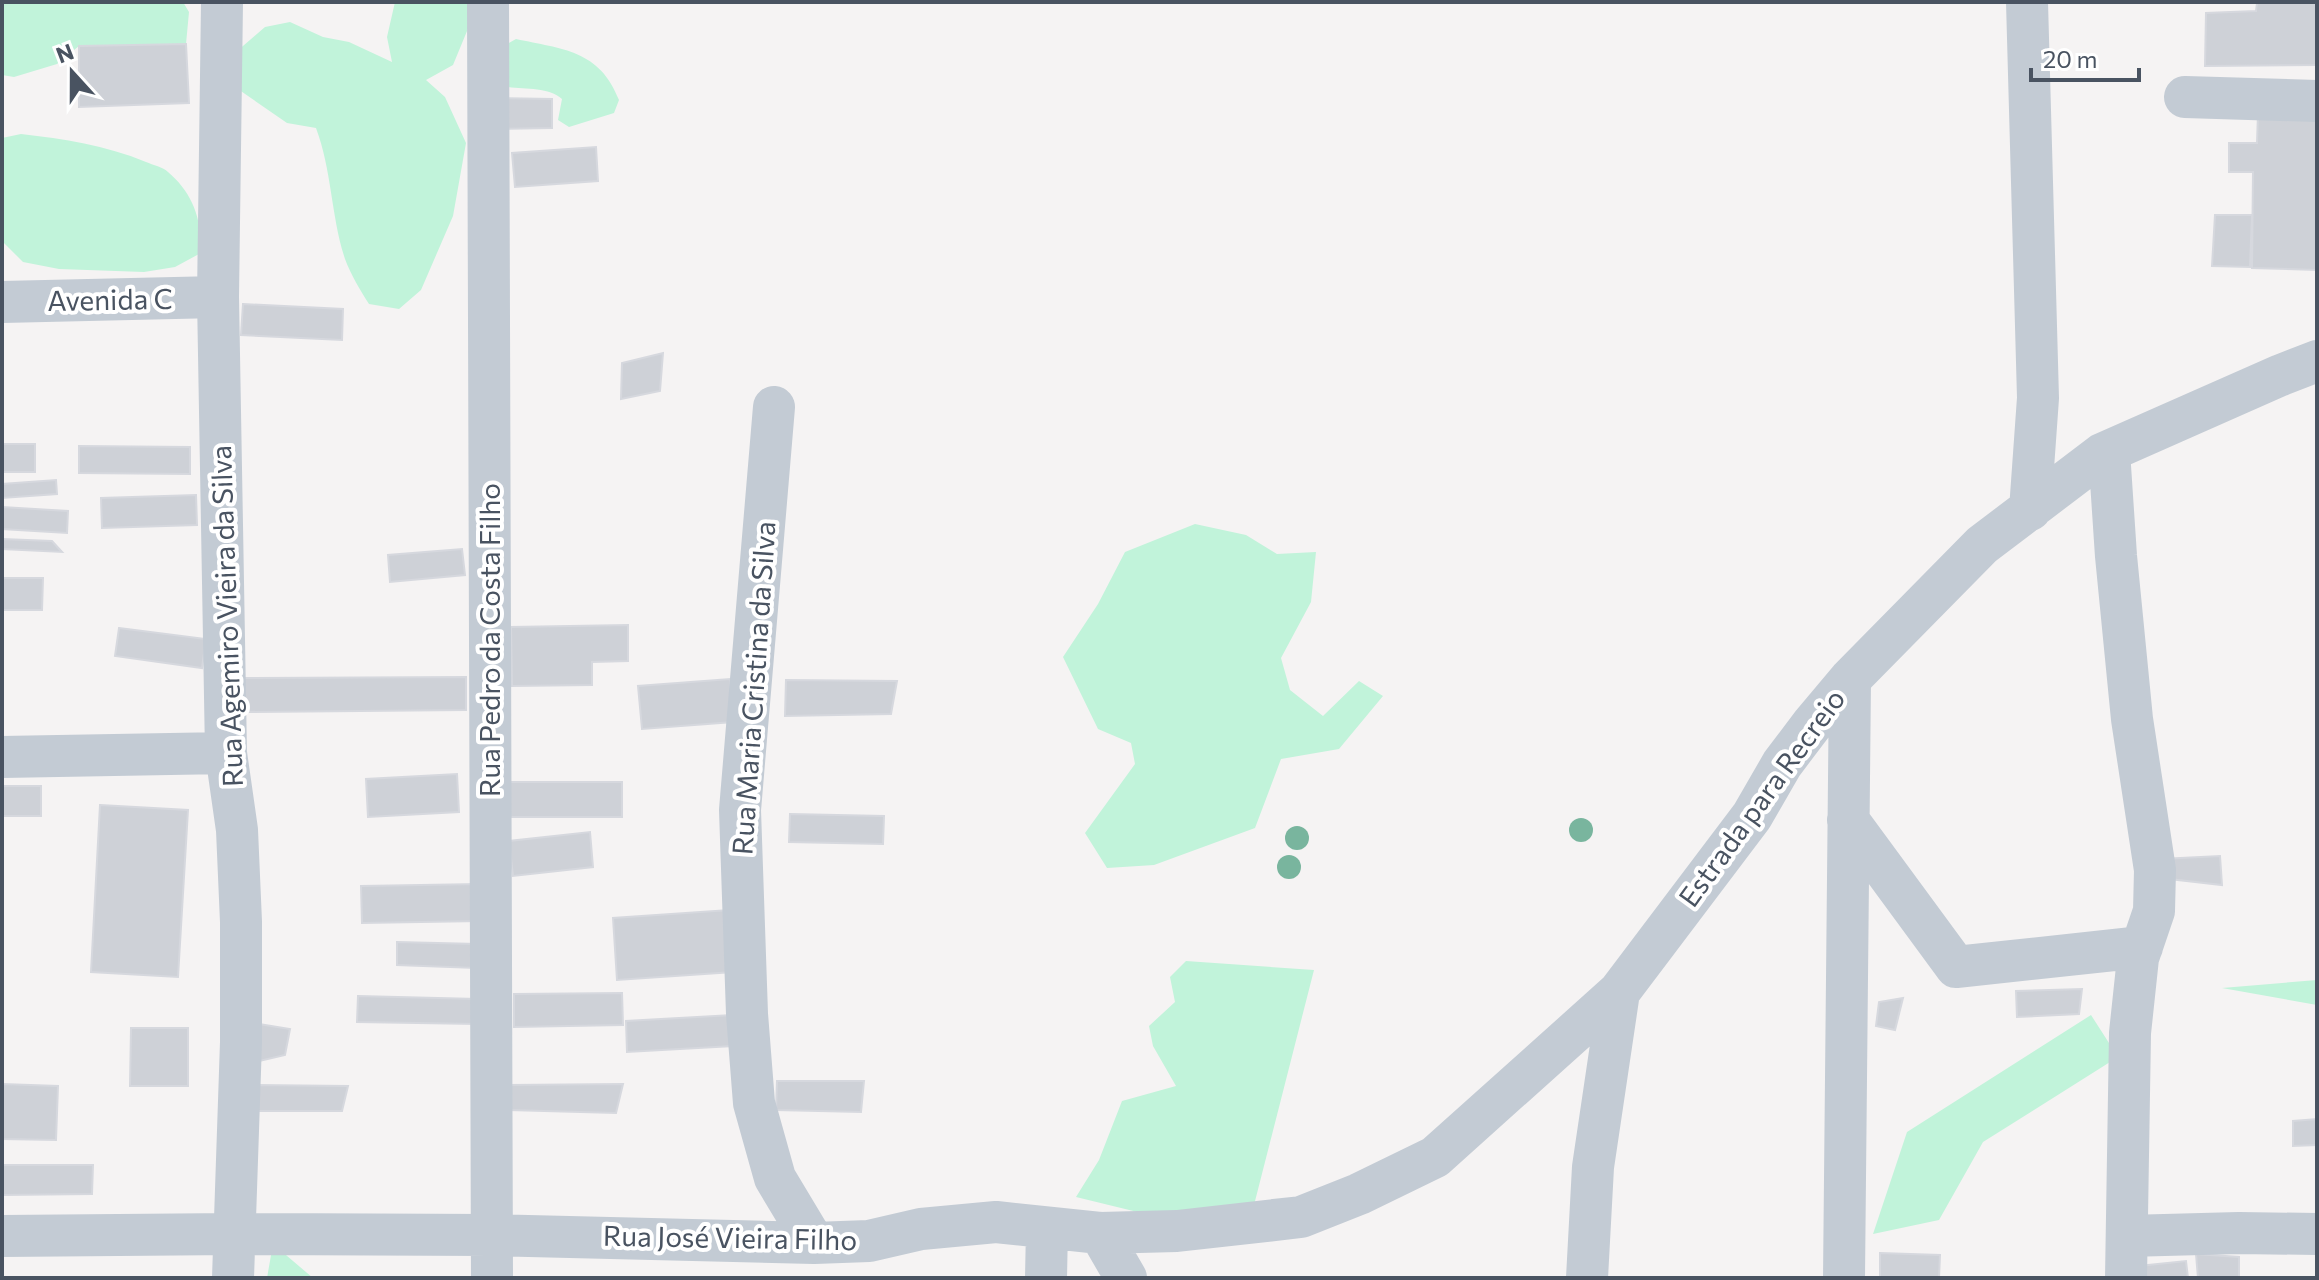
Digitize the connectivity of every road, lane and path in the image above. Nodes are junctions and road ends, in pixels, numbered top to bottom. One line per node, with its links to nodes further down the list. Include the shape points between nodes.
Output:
1 (222, 2): 6 (street, Rua Agemiro Vieira da Silva)
2 (488, 2): 22 (street, Rua Pedro da Costa Filho)
3 (2027, 2): 11 (street, via 2038,398)
4 (2185, 97): 5 (street)
5 (2317, 101)
6 (218, 297): 7 (street, Avenida C); 13 (street, Rua Agemiro Vieira da Silva)
7 (2, 302)
8 (2317, 361): 10 (street, Estrada para Recreio)
9 (774, 407): 25 (street, Rua Maria Cristina da Silva, via 740,810 747,1014 754,1103 775,1178)
10 (2109, 451): 11 (street, Estrada para Recreio); 16 (street, via 2132,719 2155,870 2154,911)
11 (2030, 510): 12 (street, Estrada para Recreio, via 1982,545)
12 (1850, 679): 15 (street); 17 (street, Estrada para Recreio)
13 (226, 753): 14 (street); 20 (street, Rua Agemiro Vieira da Silva, via 237,830 241,922)
14 (2, 757)
15 (1848, 820): 16 (street, via 1956,967); 31 (street)
16 (2142, 947): 24 (street, via 2130,1033)
17 (1619, 992): 19 (street, Rua José Vieira Filho, via 1435,1157 1359,1194 1301,1217 1177,1231); 30 (street, Estrada para Recreio, via 1593,1167)
18 (1047, 1228): 19 (street, Rua José Vieira Filho); 25 (street, Rua José Vieira Filho, via 996,1222 921,1229 869,1241); 28 (street)
19 (1100, 1233): 29 (street)
20 (234, 1234): 22 (street, Rua José Vieira Filho); 23 (street, Rua José Vieira Filho); 26 (street, Rua Agemiro Vieira da Silva)
21 (2317, 1234): 24 (street)
22 (491, 1235): 25 (street, Rua José Vieira Filho); 27 (street, Rua Pedro da Costa Filho)
23 (2, 1236)
24 (2127, 1236): 32 (street)
25 (814, 1243)
26 (233, 1278)
27 (492, 1278)
28 (1046, 1278)
29 (1126, 1278)
30 (1587, 1278)
31 (1844, 1278)
32 (2126, 1278)

